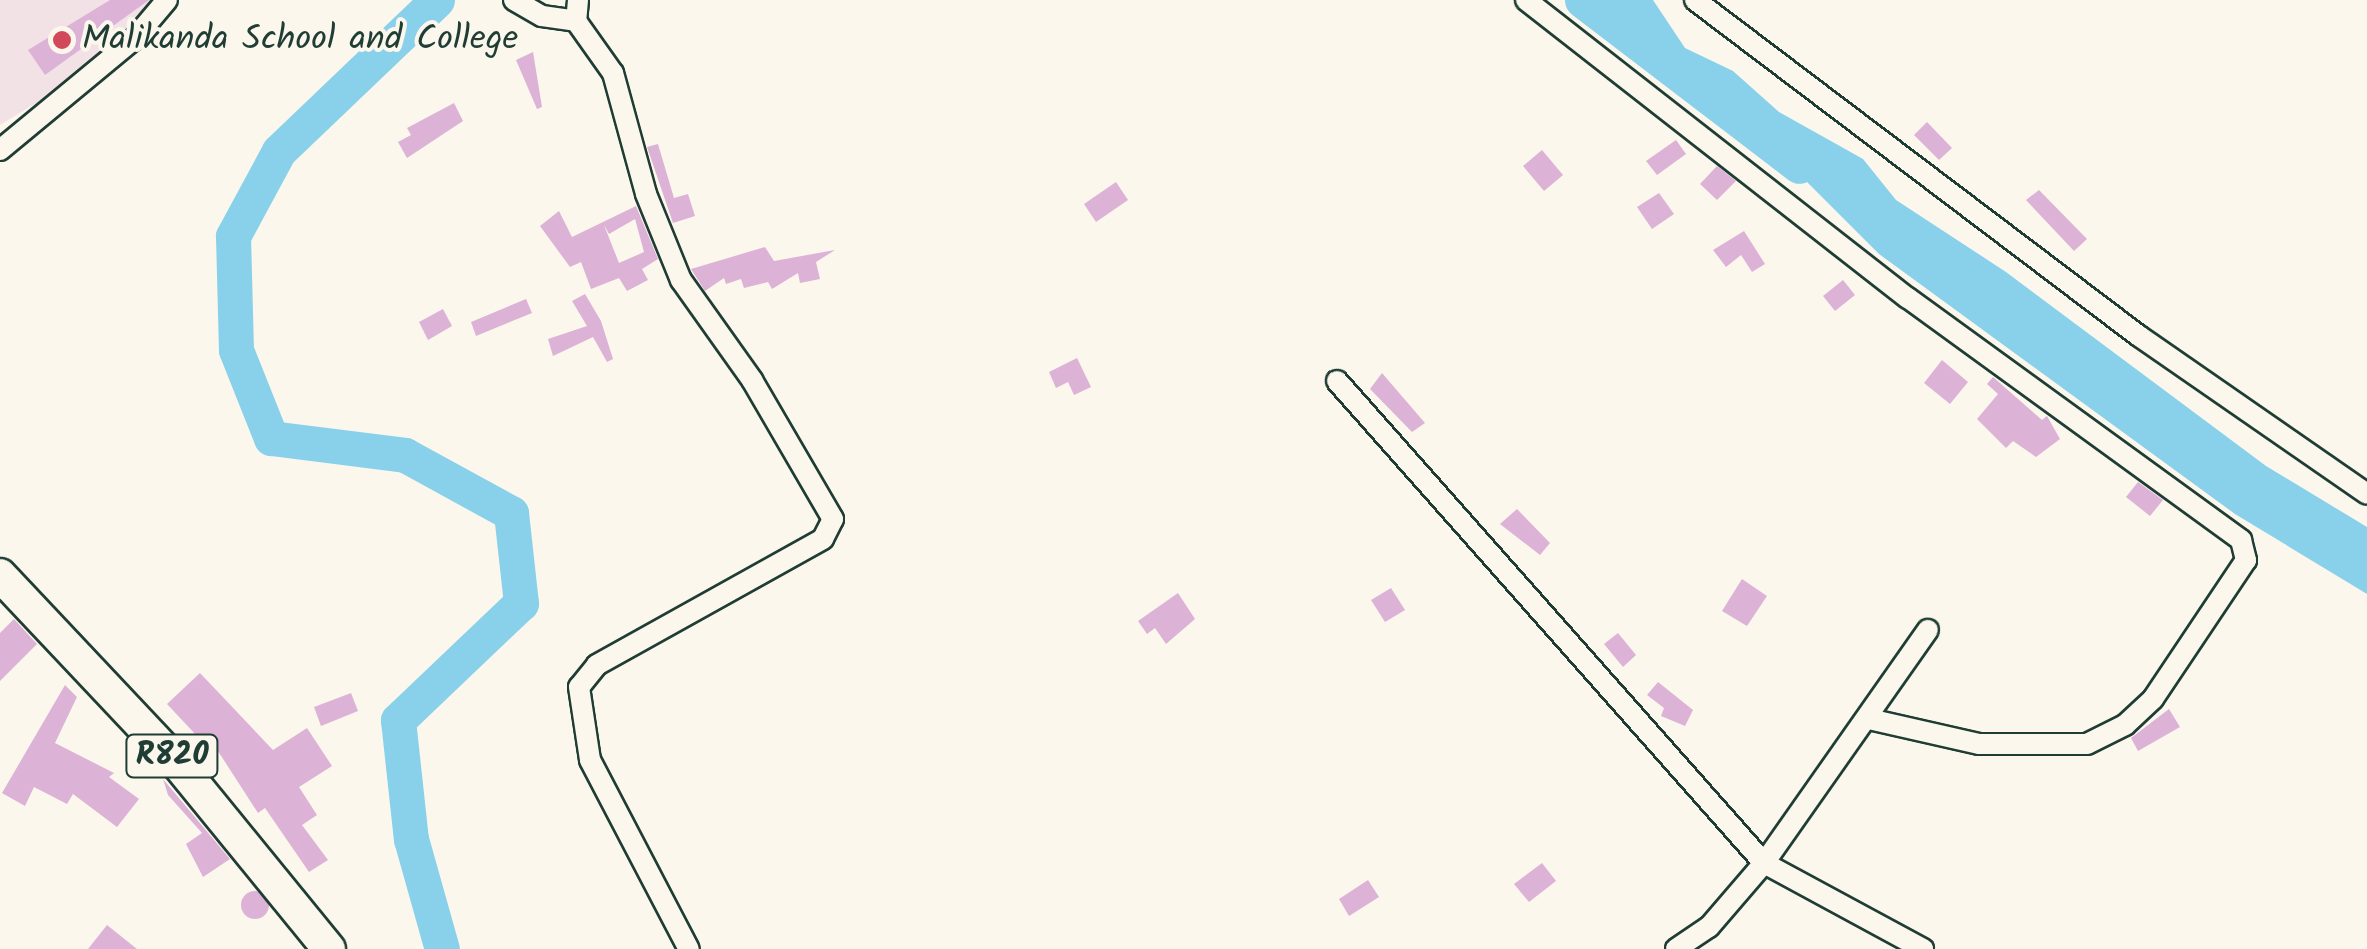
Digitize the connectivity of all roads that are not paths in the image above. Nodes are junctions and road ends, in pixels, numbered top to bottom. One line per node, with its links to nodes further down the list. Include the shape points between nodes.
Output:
1 (167, 0): 6 (street, via 134,40)
2 (514, 0): 5 (street, via 542,16)
3 (1526, 0): 11 (street, via 1908,298 2241,540 2246,560 2153,698 2125,725 2087,744 1979,744)
4 (1695, 0): 8 (street, via 2139,336)
5 (577, 10): 14 (street, via 613,73 646,194 682,280 752,380 834,519 823,539 596,665 579,687 590,760)
6 (0, 150)
7 (1337, 381): 12 (street)
8 (2367, 494)
9 (0, 575): 13 (main road, R820, via 178,764)
10 (1928, 630): 11 (street)
11 (1869, 718): 12 (street)
12 (1764, 864): 15 (street, via 1710,927); 16 (street)
13 (329, 949)
14 (689, 949)
15 (1676, 949)
16 (1923, 949)

